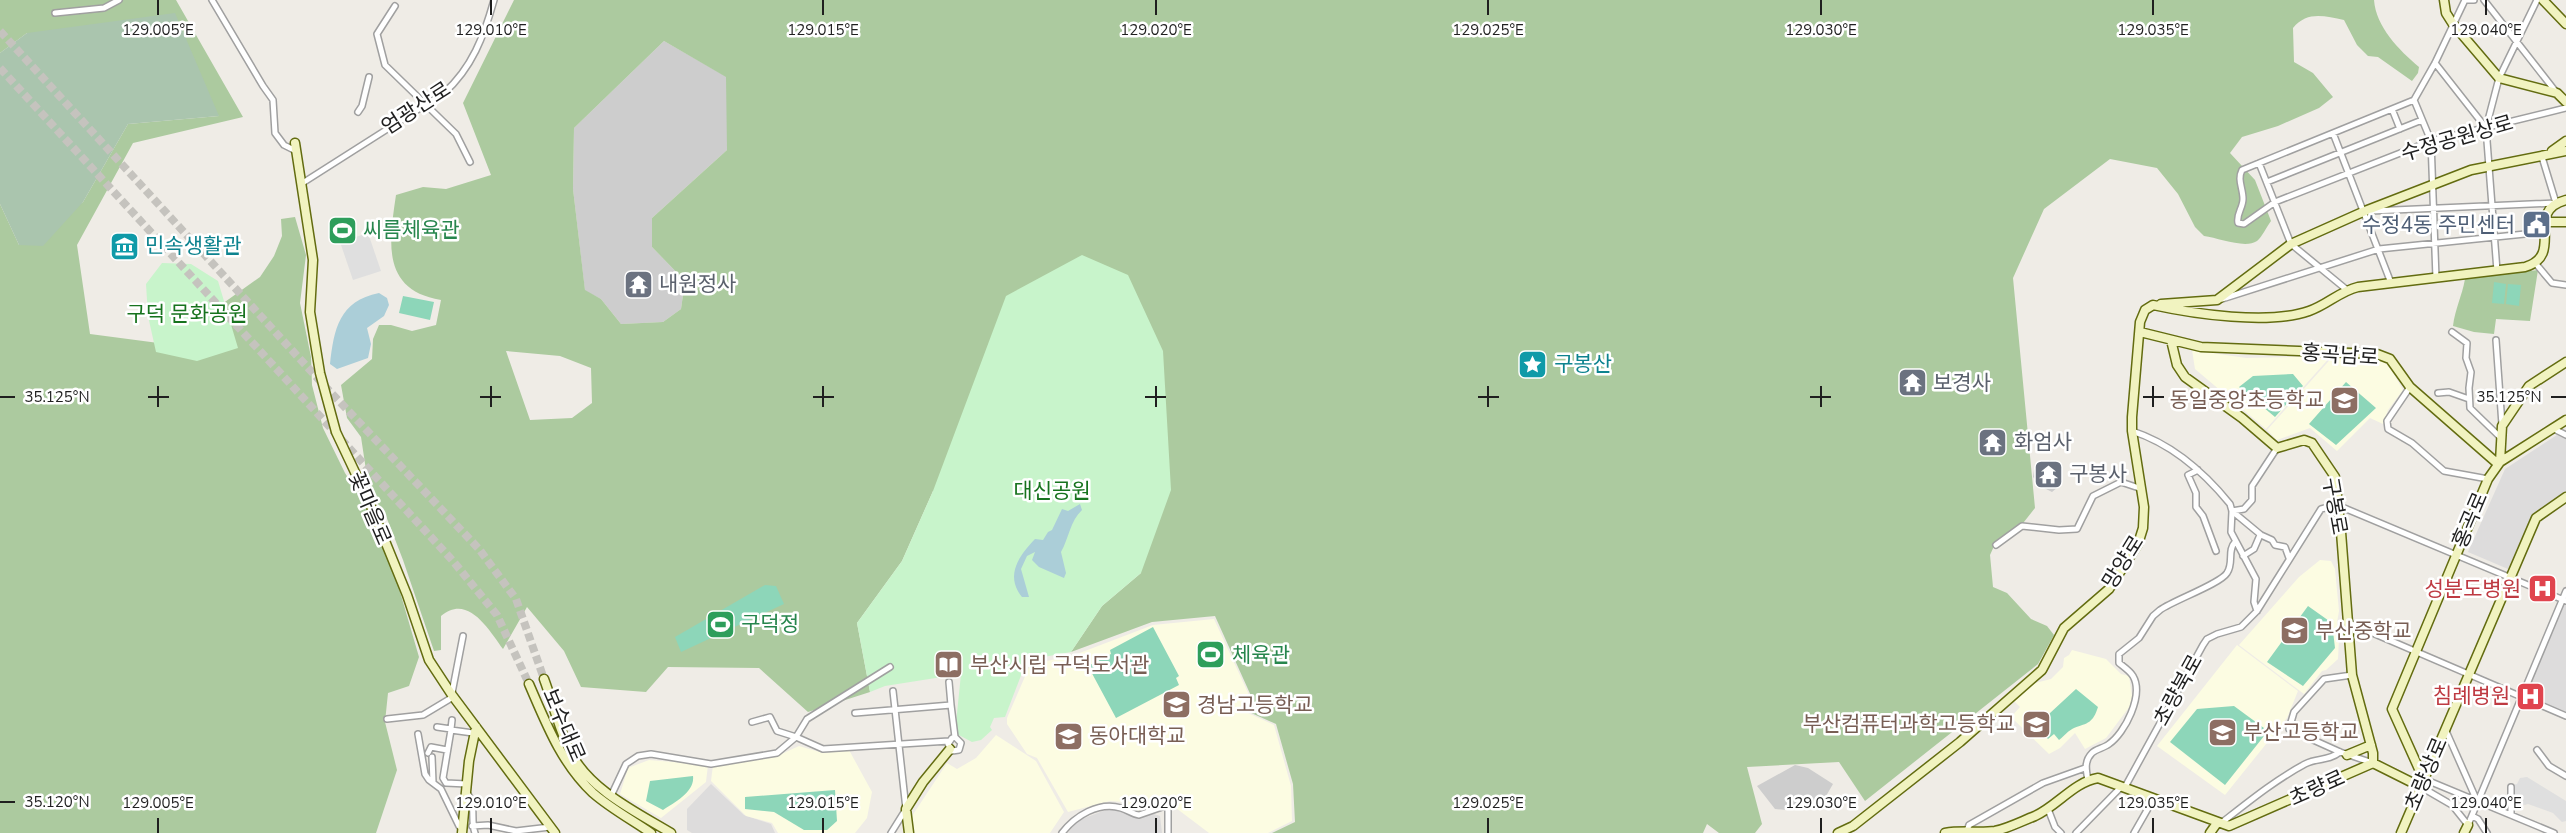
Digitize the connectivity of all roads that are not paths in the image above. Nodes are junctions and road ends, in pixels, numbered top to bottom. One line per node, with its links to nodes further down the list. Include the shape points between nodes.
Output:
1 (119, 0): 10 (street, via 104,8)
2 (212, 0): 30 (street, via 273,100 275,133 284,145)
3 (494, 0): 20 (street, 엄광산로, via 476,52 460,79)
4 (2444, 0): 11 (street)
5 (2474, 0): 11 (street, via 2465,0)
6 (2484, 0): 13 (street)
7 (2537, 0): 13 (street)
8 (2542, 0): 12 (street)
9 (395, 6): 20 (street, via 377,34 385,65)
10 (55, 13)
11 (2453, 24): 14 (street); 16 (street)
12 (2566, 24)
13 (2517, 40): 16 (street); 17 (street)
14 (2435, 63): 18 (street); 25 (street)
15 (369, 77): 23 (street)
16 (2499, 78): 17 (street); 25 (street)
17 (2557, 93): 19 (street)
18 (2414, 100): 22 (street, 수정공원상로); 24 (street)
19 (2566, 102)
20 (425, 103): 34 (street, via 456,134); 39 (street, 엄광산로)
21 (2566, 108): 25 (street, 수정공원상로)
22 (2392, 109): 26 (street, 수정공원상로); 27 (street, 수정공원상로)
23 (358, 112)
24 (2422, 120): 26 (street); 28 (street)
25 (2486, 128): 28 (street, 수정공원상로); 36 (street)
26 (2400, 129): 32 (street)
27 (2332, 133): 32 (street); 35 (street, 수정공원상로)
28 (2431, 141): 37 (street, 수정공원상로); 40 (street)
29 (2566, 141): 33 (street)
30 (295, 147): 39 (street, 꽃마을로)
31 (2566, 151): 33 (street)
32 (2341, 153): 37 (street); 38 (street)
33 (2542, 157): 36 (street); 43 (street)
34 (470, 162)
35 (2259, 163): 38 (street); 42 (street, 수정공원상로, via 2242,170 2239,176 2243,201 2238,223 2244,224)
36 (2487, 166): 40 (street); 44 (street)
37 (2349, 175): 42 (street, 수정공원상로); 46 (street)
38 (2267, 182): 42 (street)
39 (300, 185): 106 (street, 꽃마을로, via 313,260 308,302 331,418 407,596 429,660)
40 (2433, 185): 45 (street); 46 (street)
41 (2566, 200): 43 (street)
42 (2275, 202): 52 (street)
43 (2556, 203): 44 (street); 47 (street)
44 (2491, 206): 45 (street); 50 (street)
45 (2434, 209): 46 (street); 51 (street)
46 (2364, 211): 52 (street); 53 (street)
47 (2546, 222): 48 (street); 49 (street)
48 (2566, 222)
49 (2545, 232): 50 (street); 54 (street, via 2543,257)
50 (2493, 236): 51 (street); 56 (street)
51 (2435, 243): 53 (street); 57 (street)
52 (2291, 244): 55 (street); 61 (street)
53 (2379, 249): 55 (street); 58 (street)
54 (2536, 264): 56 (street); 59 (street, via 2552,283)
55 (2320, 268): 60 (street); 61 (street)
56 (2496, 271): 57 (street)
57 (2436, 278): 58 (street)
58 (2391, 283): 60 (street)
59 (2566, 285)
60 (2347, 290): 62 (street, via 2309,311 2291,315 2199,315)
61 (2217, 300): 62 (street)
62 (2153, 305): 63 (street, 망양로, via 2143,313)
63 (2140, 332): 65 (street, 홍곡남로); 74 (street, 망양로)
64 (2452, 332): 70 (street, via 2467,343)
65 (2170, 340): 68 (street, 홍곡남로, via 2248,351 2377,354 2390,359); 77 (street, via 2185,377)
66 (2496, 340): 72 (street)
67 (2566, 362): 72 (street, via 2529,386)
68 (2410, 387): 78 (street, 홍곡남로); 80 (street, via 2386,421 2388,429 2412,443 2444,471)
69 (2438, 393): 70 (street, via 2450,392)
70 (2469, 399): 76 (street, via 2472,410)
71 (2566, 420): 73 (street, 홍곡로)
72 (2502, 426): 76 (street)
73 (2552, 428): 75 (street); 78 (street, 홍곡로)
74 (2132, 431): 79 (street, via 2176,452); 81 (street, 망양로)
75 (2566, 435)
76 (2501, 438): 78 (street)
77 (2277, 448): 83 (street, 구봉로, via 2304,440 2312,443 2334,477); 84 (street, via 2252,486 2252,500 2244,509)
78 (2499, 463): 80 (street, 홍곡로)
79 (2198, 470): 84 (street, via 2226,499); 88 (street, via 2188,475 2196,493 2196,507)
80 (2488, 478): 89 (street, 홍곡로)
81 (2143, 489): 87 (street, via 2121,482 2093,496 2077,529 2022,526); 158 (street, 망양로, via 2143,528 2138,544 2109,589 2064,628 2042,670 1960,742 1853,826)
82 (2566, 497): 92 (street, 초량상로, via 2536,518)
83 (2337, 505): 89 (street); 91 (street, 초량북로, via 2321,508); 96 (street, 구봉로)
84 (2232, 511): 85 (street); 86 (street, via 2231,532)
85 (2260, 535): 90 (street, via 2254,549); 91 (street, via 2285,547)
86 (2235, 542): 90 (street); 129 (street, via 2230,567 2223,578 2160,610 2139,638 2119,654 2119,663 2135,683 2133,711 2111,742 2091,753)
87 (1996, 545)
88 (2216, 551)
89 (2456, 553): 92 (street); 98 (street, 홍곡로)
90 (2243, 556): 95 (street, via 2256,579)
91 (2289, 558): 95 (street, 초량북로)
92 (2510, 576): 94 (street); 101 (street, 초량상로)
93 (2566, 591): 94 (street)
94 (2564, 600): 107 (street)
95 (2257, 611): 134 (street, 초량북로, via 2241,627 2207,639)
96 (2347, 622): 98 (street); 100 (street, 구봉로)
97 (463, 636): 106 (street)
98 (2414, 652): 101 (street); 133 (street, 홍곡로, via 2392,709)
99 (890, 667): 120 (street, via 807,719)
100 (2352, 675): 124 (street, 구봉로); 127 (street, via 2324,679 2294,712 2289,729)
101 (2468, 675): 107 (street); 117 (street, 초량상로)
102 (544, 679): 137 (street, 보수대로, via 571,753 599,787)
103 (948, 682): 108 (street)
104 (530, 684): 152 (street, 보수대로, via 551,736 574,771 594,793)
105 (893, 691): 109 (street)
106 (452, 696): 112 (street, via 423,715); 118 (street, 꽃마을로)
107 (2522, 696): 111 (street); 139 (street)
108 (951, 705): 109 (street); 121 (street)
109 (895, 710): 110 (street); 122 (street)
110 (855, 713)
111 (2566, 716)
112 (387, 719)
113 (452, 720): 116 (street)
114 (752, 722): 120 (street, via 770,717 777,731)
115 (437, 727): 116 (street)
116 (451, 729): 118 (street); 125 (street)
117 (2445, 729): 133 (street, 초량상로); 139 (street)
118 (475, 730): 136 (street); 149 (street, 꽃마을로)
119 (418, 734): 132 (street, via 425,774)
120 (796, 737): 122 (street, via 823,749); 137 (street, via 777,753 711,764 651,754 638,756 626,764)
121 (955, 737): 123 (street); 123 (street, via 961,747 956,751)
122 (900, 743): 123 (street); 140 (street)
123 (949, 745): 140 (street)
124 (2371, 745): 127 (street); 128 (street, 구봉로)
125 (447, 750): 132 (street, via 431,747); 136 (street, via 443,782)
126 (2537, 750): 130 (street, via 2549,766)
127 (2343, 753): 128 (street); 146 (street, via 2310,761 2294,770)
128 (2373, 763): 133 (street); 146 (street, 초량로)
129 (2085, 768): 131 (street); 150 (street, via 2043,783 1969,825)
130 (2566, 776)
131 (2088, 780): 134 (street, via 2098,778); 141 (street)
132 (433, 782): 147 (street, via 443,792 459,826)
133 (2422, 783): 139 (street); 148 (street, via 2452,805); 165 (street, 초량상로)
134 (2124, 787): 138 (street); 161 (street, 초량북로)
135 (2511, 787): 143 (street)
136 (467, 788): 147 (street)
137 (612, 796): 153 (street, 보수대로)
138 (2154, 798): 146 (street); 162 (street)
139 (2477, 801): 143 (street); 144 (street)
140 (906, 809): 154 (street); 155 (street)
141 (2048, 810): 150 (street, via 1995,831); 160 (street)
142 (1153, 811): 145 (street, via 1163,814); 145 (street, via 1168,805); 156 (street, via 1139,815 1106,806 1080,815)
143 (2511, 815): 167 (street)
144 (2472, 816): 148 (street); 166 (street)
145 (1168, 825): 157 (street)
146 (2222, 825): 163 (street); 164 (street)
147 (466, 829): 149 (street, via 488,825 516,831); 151 (street)
148 (2466, 829)
149 (553, 830)
150 (1967, 831): 159 (street)
151 (475, 833)
152 (651, 833)
153 (670, 833)
154 (891, 833)
155 (909, 833)
156 (1062, 833)
157 (1168, 833)
158 (1838, 833)
159 (1945, 833)
160 (2061, 833)
161 (2076, 833)
162 (2134, 833)
163 (2210, 833)
164 (2236, 833)
165 (2401, 833)
166 (2487, 833)
167 (2554, 833)

